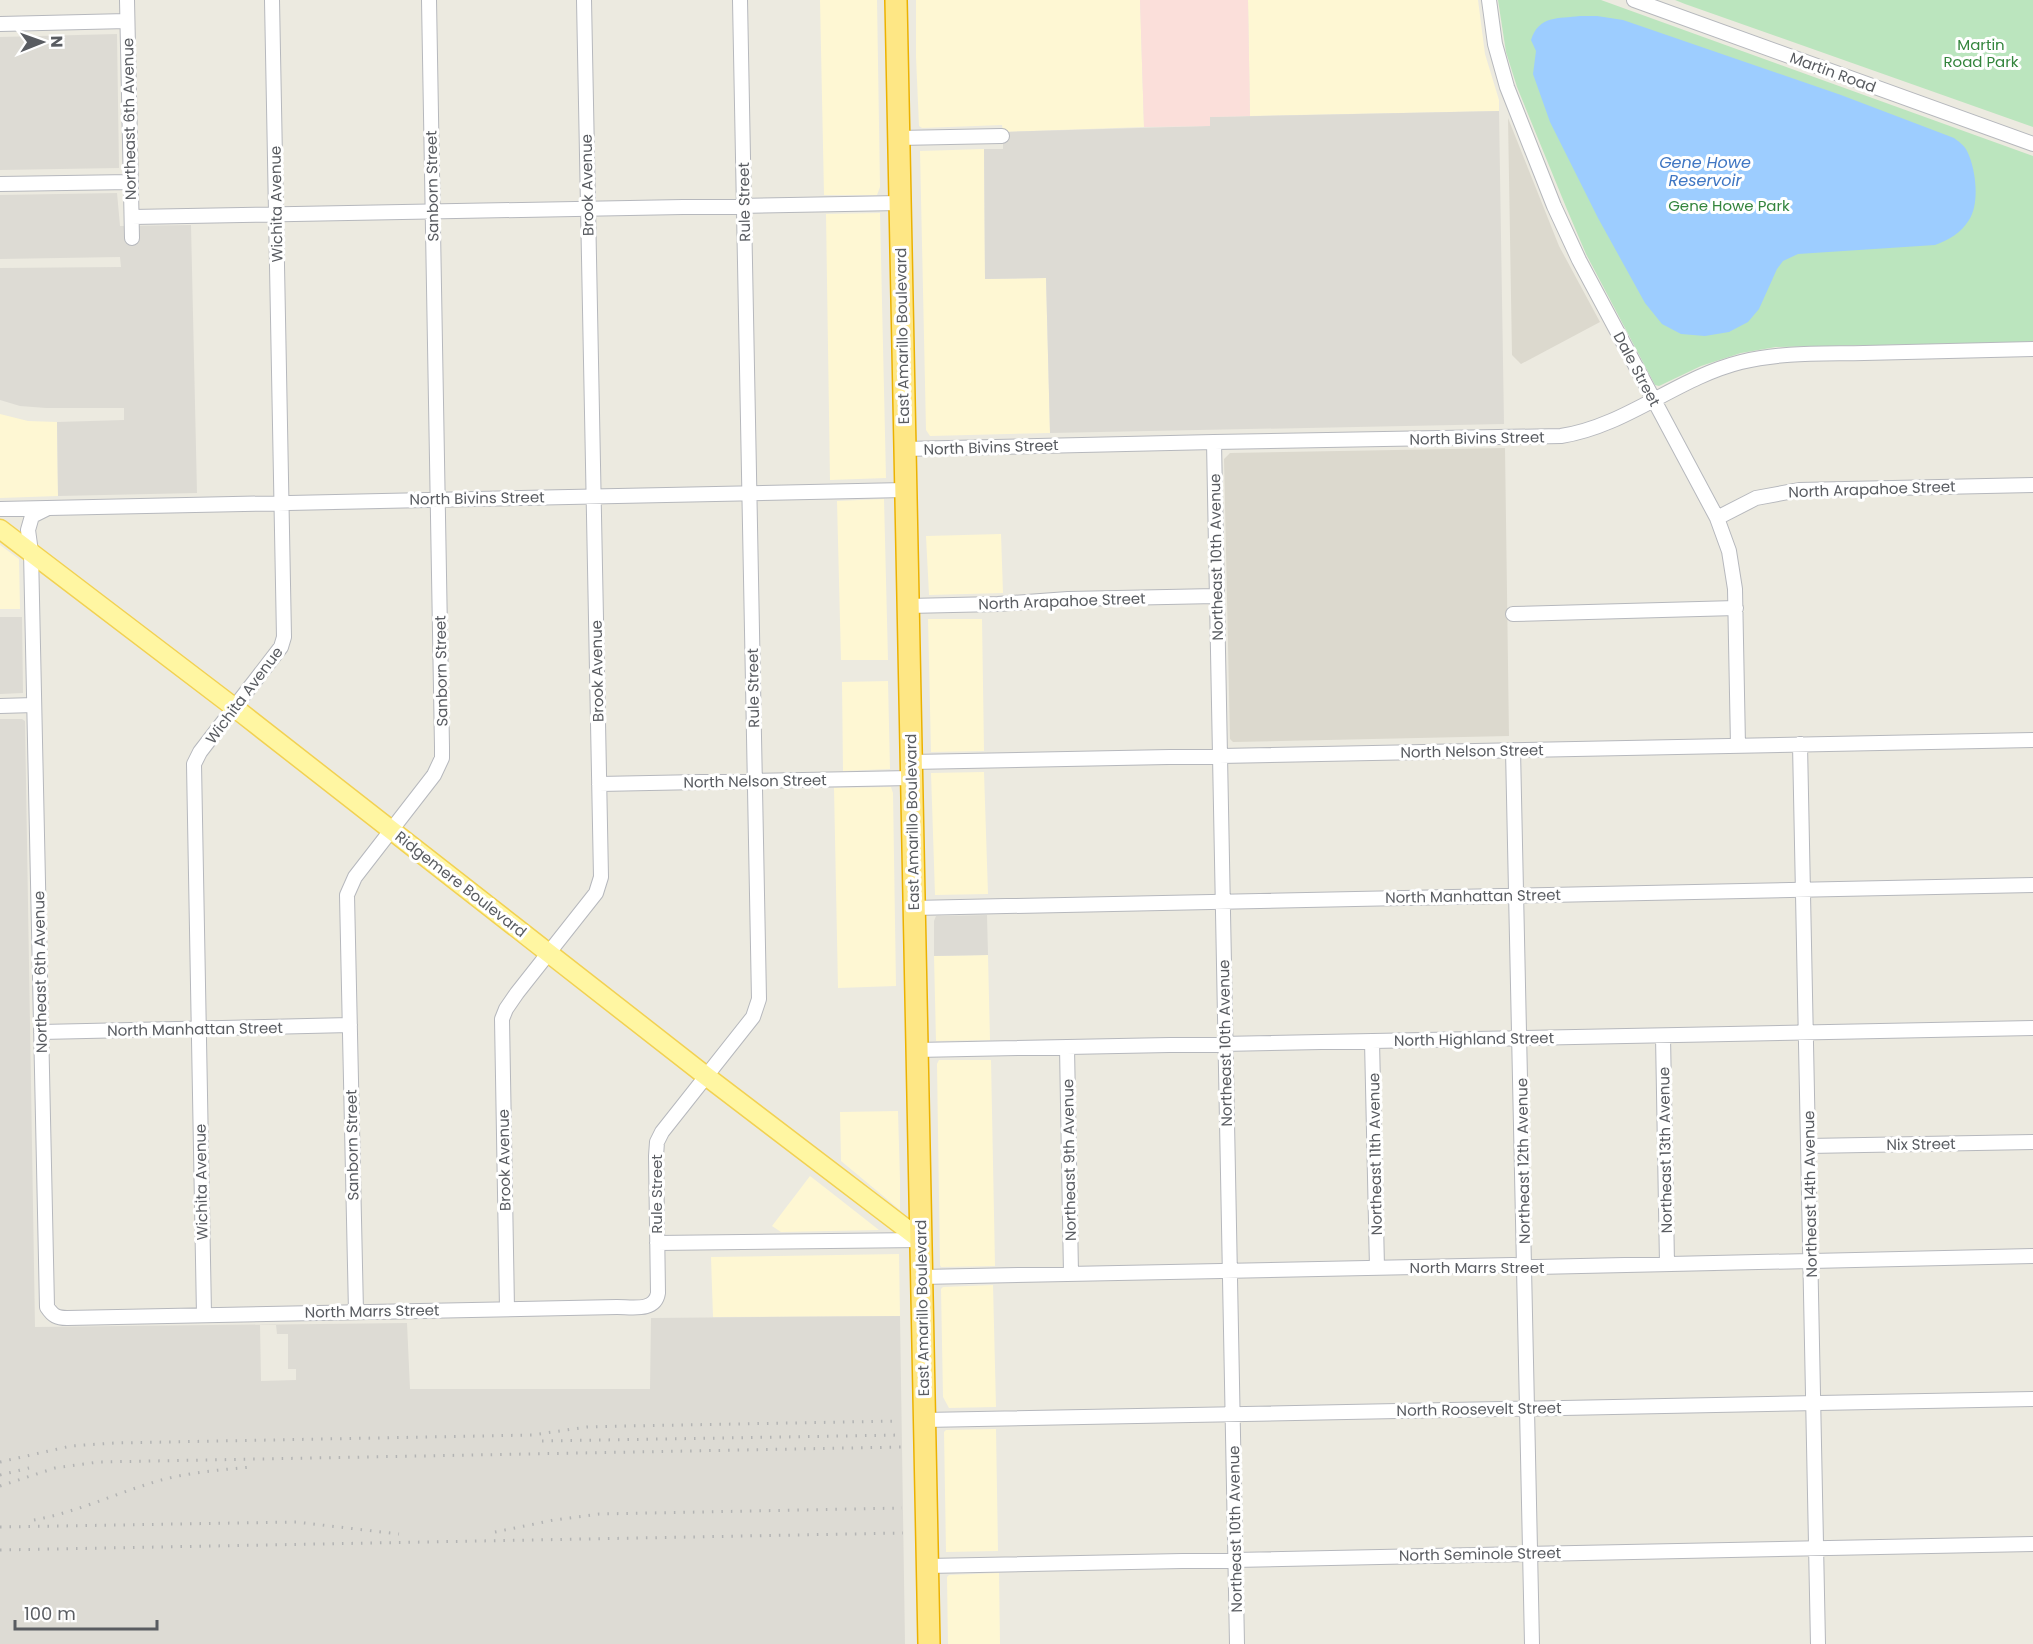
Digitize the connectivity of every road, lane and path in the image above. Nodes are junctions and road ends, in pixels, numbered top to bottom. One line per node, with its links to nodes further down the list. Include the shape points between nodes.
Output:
1 (127, 0): 9 (street, Northeast 6th Avenue)
2 (272, 0): 20 (street, Wichita Avenue)
3 (429, 0): 19 (street, Sanborn Street)
4 (584, 0): 18 (street, Brook Avenue)
5 (740, 0): 17 (street, Rule Street)
6 (896, 0): 12 (highway, East Amarillo Boulevard)
7 (1489, 0): 24 (street, Dale Street, via 1495,44 1507,87 1558,216)
8 (1634, 0): 13 (street, Martin Road)
9 (127, 21): 10 (street); 14 (street, Northeast 6th Avenue)
10 (0, 24)
11 (1002, 136): 12 (street)
12 (898, 138): 16 (highway, East Amarillo Boulevard)
13 (2033, 144)
14 (131, 182): 15 (street); 21 (street, Northeast 6th Avenue)
15 (0, 184)
16 (900, 203): 17 (street); 26 (highway, East Amarillo Boulevard)
17 (744, 205): 18 (street); 29 (street, Rule Street)
18 (588, 208): 19 (street); 30 (street, Brook Avenue)
19 (432, 211): 20 (street); 31 (street, Sanborn Street)
20 (276, 213): 21 (street); 32 (street, Wichita Avenue)
21 (132, 217): 22 (street, Northeast 6th Avenue)
22 (132, 238)
23 (2033, 349): 24 (street, North Bivins Street, via 1775,356 1712,371)
24 (1654, 400): 25 (street, North Bivins Street, via 1597,428 1560,436); 35 (street, Dale Street)
25 (1214, 441): 26 (street, North Bivins Street); 38 (street, Northeast 10th Avenue)
26 (904, 449): 28 (highway, East Amarillo Boulevard)
27 (2033, 485): 35 (street, North Arapahoe Street, via 1799,490 1756,498)
28 (905, 490): 29 (street, North Bivins Street); 39 (highway, East Amarillo Boulevard)
29 (750, 493): 30 (street, North Bivins Street); 51 (street, Rule Street)
30 (593, 496): 31 (street, North Bivins Street); 52 (street, Brook Avenue)
31 (438, 499): 32 (street, North Bivins Street); 53 (street, Sanborn Street, via 442,758 434,775)
32 (281, 502): 33 (street, North Bivins Street); 44 (street, Wichita Avenue, via 284,642)
33 (48, 508): 34 (street, North Bivins Street); 37 (street, via 38,512 29,523)
34 (0, 509)
35 (1717, 518): 40 (street, Dale Street, via 1731,561)
36 (0, 529): 37 (main road, Ridgemere Boulevard)
37 (31, 552): 42 (street, Northeast 6th Avenue); 44 (main road, Ridgemere Boulevard)
38 (1216, 596): 39 (street, North Arapahoe Street); 49 (street, Northeast 10th Avenue)
39 (908, 606): 50 (highway, East Amarillo Boulevard)
40 (1736, 608): 41 (street); 47 (street, Dale Street)
41 (1513, 614)
42 (34, 705): 43 (street); 63 (street, Northeast 6th Avenue)
43 (0, 706)
44 (235, 708): 53 (main road, Ridgemere Boulevard); 62 (street, Wichita Avenue, via 194,764)
45 (2033, 740): 46 (street, North Nelson Street)
46 (1800, 744): 47 (street, North Nelson Street); 55 (street, Northeast 14th Avenue)
47 (1738, 746): 48 (street, North Nelson Street)
48 (1513, 750): 49 (street, North Nelson Street); 56 (street, Northeast 12th Avenue)
49 (1220, 756): 50 (street, North Nelson Street); 57 (street, Northeast 10th Avenue)
50 (911, 770): 51 (street, North Nelson Street); 58 (highway, East Amarillo Boulevard)
51 (755, 781): 52 (street, North Nelson Street); 71 (street, Rule Street, via 759,999 753,1017)
52 (599, 784): 59 (street, Brook Avenue, via 599,888)
53 (392, 830): 59 (main road, Ridgemere Boulevard); 60 (street, Sanborn Street, via 355,877 347,895)
54 (2033, 885): 55 (street, North Manhattan Street)
55 (1803, 890): 56 (street, North Manhattan Street); 64 (street, Northeast 14th Avenue)
56 (1517, 896): 57 (street, North Manhattan Street); 66 (street, Northeast 12th Avenue)
57 (1222, 901): 58 (street, North Manhattan Street); 68 (street, Northeast 10th Avenue)
58 (913, 908): 70 (highway, East Amarillo Boulevard)
59 (549, 952): 71 (main road, Ridgemere Boulevard); 85 (street, Brook Avenue, via 502,1019)
60 (350, 1025): 62 (street, North Manhattan Street); 86 (street, Sanborn Street)
61 (2033, 1028): 64 (street, North Highland Street)
62 (198, 1029): 63 (street, North Manhattan Street); 87 (street, Wichita Avenue)
63 (41, 1032): 88 (street, Northeast 6th Avenue, via 47,1307 56,1317)
64 (1806, 1033): 65 (street, North Highland Street); 73 (street, Northeast 14th Avenue)
65 (1663, 1036): 66 (street, North Highland Street); 78 (street, Northeast 13th Avenue)
66 (1520, 1038): 67 (street, North Highland Street); 79 (street, Northeast 12th Avenue)
67 (1372, 1041): 68 (street, North Highland Street); 80 (street, Northeast 11th Avenue)
68 (1226, 1043): 69 (street, North Highland Street); 81 (street, Northeast 10th Avenue)
69 (1067, 1047): 70 (street, North Highland Street); 82 (street, Northeast 9th Avenue)
70 (916, 1050): 74 (highway, East Amarillo Boulevard)
71 (706, 1076): 74 (main road, Ridgemere Boulevard); 75 (street, Rule Street, via 657,1142)
72 (2033, 1142): 73 (street, Nix Street)
73 (1808, 1146): 77 (street, Northeast 14th Avenue)
74 (921, 1240): 75 (street); 83 (highway, East Amarillo Boulevard)
75 (657, 1243): 84 (street, Rule Street, via 657,1299 649,1306)
76 (2033, 1256): 77 (street, North Marrs Street)
77 (1812, 1260): 78 (street, North Marrs Street); 90 (street, Northeast 14th Avenue)
78 (1667, 1264): 79 (street, North Marrs Street)
79 (1525, 1266): 80 (street, North Marrs Street); 91 (street, Northeast 12th Avenue)
80 (1377, 1268): 81 (street, North Marrs Street)
81 (1230, 1271): 82 (street, North Marrs Street); 92 (street, Northeast 10th Avenue)
82 (1071, 1274): 83 (street, North Marrs Street)
83 (921, 1277): 93 (highway, East Amarillo Boulevard)
84 (617, 1307): 85 (street, North Marrs Street)
85 (507, 1309): 86 (street, North Marrs Street)
86 (356, 1312): 87 (street, North Marrs Street)
87 (204, 1315): 88 (street, North Marrs Street)
88 (128, 1317)
89 (2033, 1399): 90 (street, North Roosevelt Street)
90 (1814, 1404): 91 (street, North Roosevelt Street); 95 (street, Northeast 14th Avenue)
91 (1527, 1408): 92 (street, North Roosevelt Street); 96 (street, Northeast 12th Avenue)
92 (1232, 1414): 93 (street, North Roosevelt Street); 97 (street, Northeast 10th Avenue)
93 (924, 1420): 98 (highway, East Amarillo Boulevard)
94 (2033, 1544): 95 (street, North Seminole Street)
95 (1816, 1548): 96 (street, North Seminole Street); 102 (street, Northeast 14th Avenue)
96 (1530, 1554): 97 (street, North Seminole Street); 101 (street, Northeast 12th Avenue)
97 (1235, 1559): 98 (street, North Seminole Street); 100 (street, Northeast 10th Avenue)
98 (927, 1566): 99 (highway, East Amarillo Boulevard)
99 (929, 1644)
100 (1237, 1644)
101 (1532, 1644)
102 (1818, 1644)

